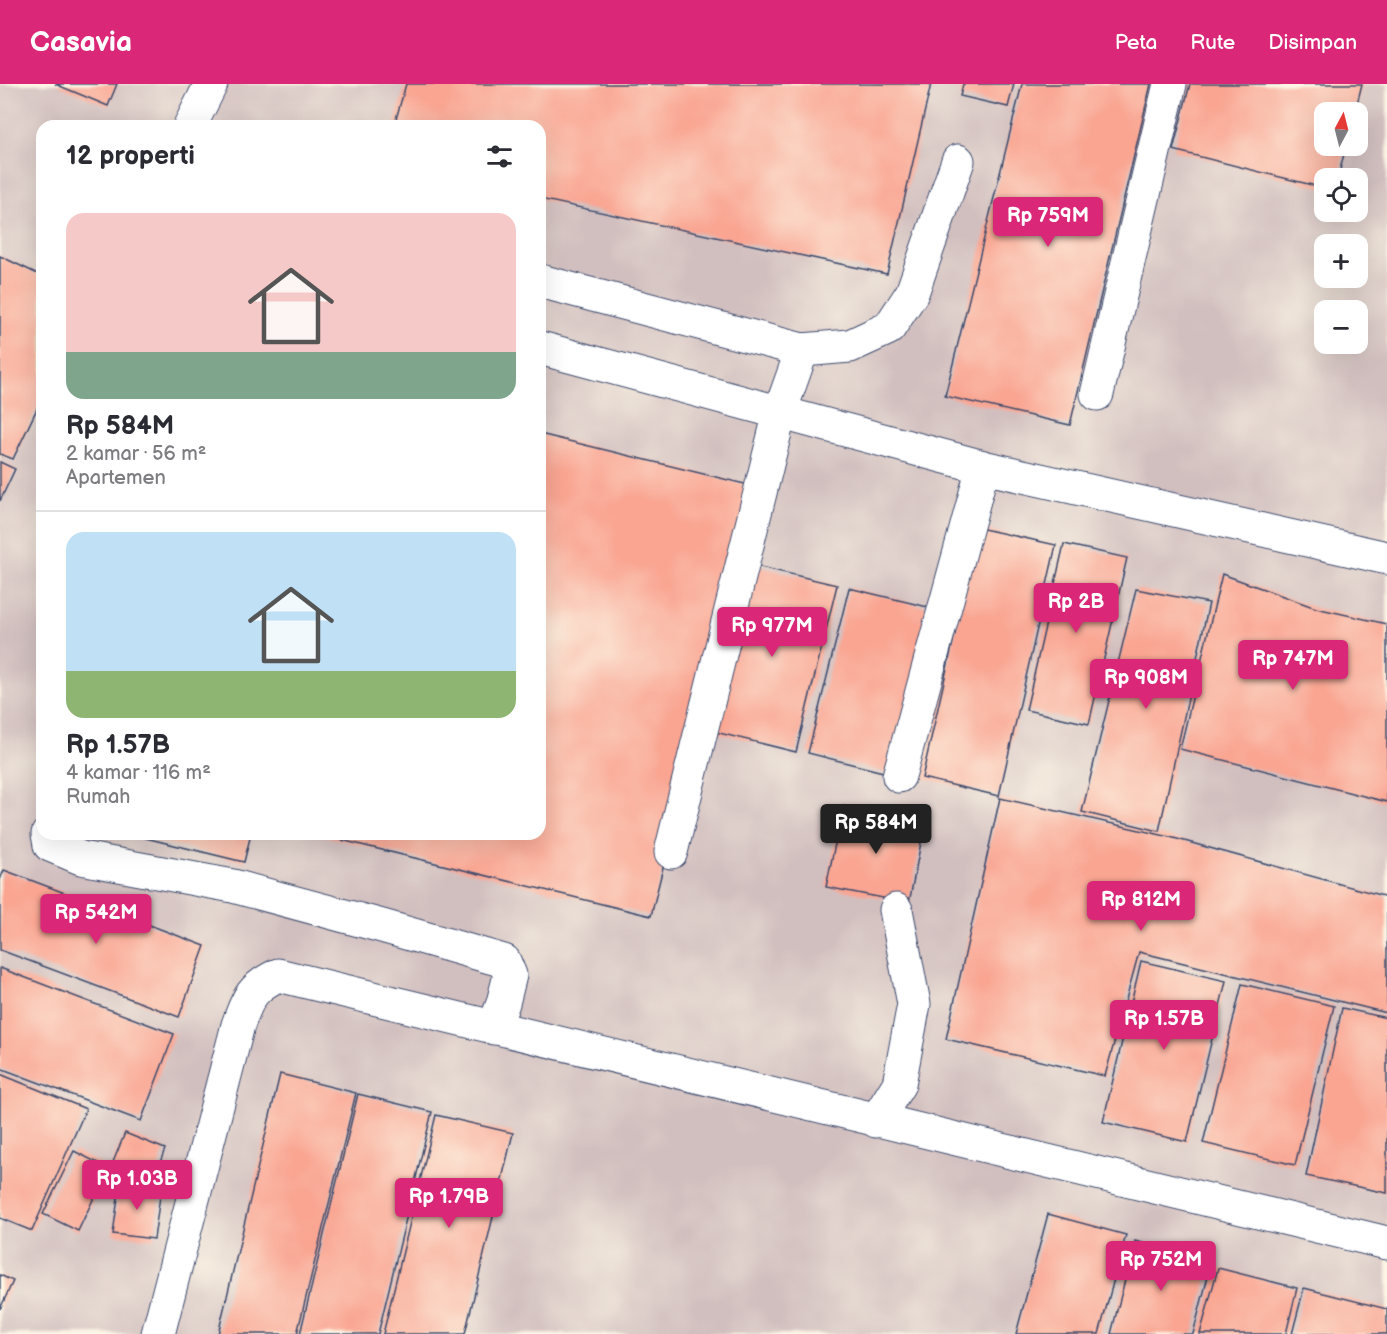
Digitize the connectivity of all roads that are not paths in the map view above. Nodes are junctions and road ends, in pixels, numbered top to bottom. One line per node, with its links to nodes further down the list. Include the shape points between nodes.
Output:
1 (211, 84): 3 (lane)
2 (1170, 84): 8 (lane)
3 (193, 120)
4 (958, 161): 7 (lane, via 912,293 889,328 850,346)
5 (546, 283): 7 (lane)
6 (546, 350): 9 (lane)
7 (802, 350): 9 (lane)
8 (1097, 394)
9 (780, 412): 10 (lane); 14 (lane)
10 (983, 467): 11 (lane); 12 (lane)
11 (1387, 558)
12 (899, 776)
13 (49, 840): 16 (lane, via 50,845 81,858 233,886 504,961 510,975)
14 (671, 852)
15 (896, 910): 17 (lane, via 914,1004 899,1084)
16 (494, 1028): 17 (lane); 19 (lane, via 278,975 262,983 250,994 238,1025)
17 (876, 1121): 18 (lane)
18 (1387, 1243)
19 (158, 1334)

